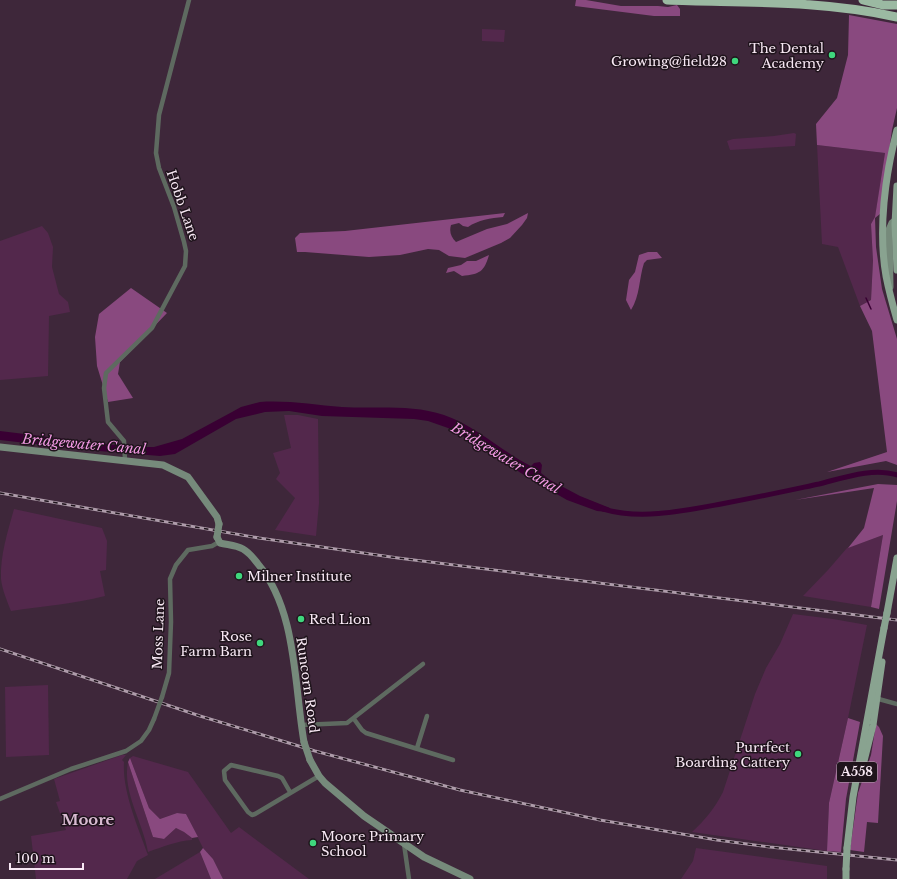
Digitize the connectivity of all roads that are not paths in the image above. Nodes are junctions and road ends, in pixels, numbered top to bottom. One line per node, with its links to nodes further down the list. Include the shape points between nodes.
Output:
1 (189, 0): 20 (street, Hobb Lane, via 159,116 156,152 158,168 174,207 184,242 185,266 152,328 106,373 104,388 108,422 122,437)
2 (667, 0): 3 (highway)
3 (680, 0): 4 (highway); 9 (highway, via 809,4)
4 (686, 0)
5 (863, 0): 6 (highway)
6 (883, 4): 7 (highway); 8 (main road)
7 (897, 5)
8 (897, 10)
9 (897, 17)
10 (897, 130): 13 (main road)
11 (897, 186): 12 (main road)
12 (897, 195): 14 (main road)
13 (884, 212): 14 (street); 17 (main road, via 883,247)
14 (895, 222): 15 (main road); 17 (street, via 889,230)
15 (896, 249): 16 (main road)
16 (897, 270)
17 (890, 293): 18 (main road)
18 (897, 320)
19 (0, 447): 20 (street)
20 (125, 458): 21 (street, bridge, via 163,465 188,478 217,516)
21 (218, 539): 28 (street, Runcorn Road, via 222,544 236,546 250,554 278,594 290,641); 33 (street, Moss Lane, bridge, via 212,546 188,550 176,565 170,579 169,673 146,736 126,751 71,769)
22 (897, 558): 24 (main road, A558, bridge)
23 (423, 664): 27 (street)
24 (874, 698): 25 (street); 37 (main road, A558, bridge, via 850,820)
25 (897, 704)
26 (428, 716): 29 (street)
27 (354, 718): 28 (street, via 347,723); 29 (street, via 366,733)
28 (301, 725): 31 (street, Runcorn Road, bridge, via 310,760)
29 (417, 748): 30 (street)
30 (453, 760)
31 (319, 776): 32 (street); 34 (street, Runcorn Road, via 364,816)
32 (290, 792): 32 (street, via 252,814 225,780 224,771 230,765 278,776)
33 (0, 799)
34 (404, 844): 35 (street); 36 (street, Runcorn Road, via 424,857)
35 (409, 879)
36 (470, 879)
37 (846, 879)

